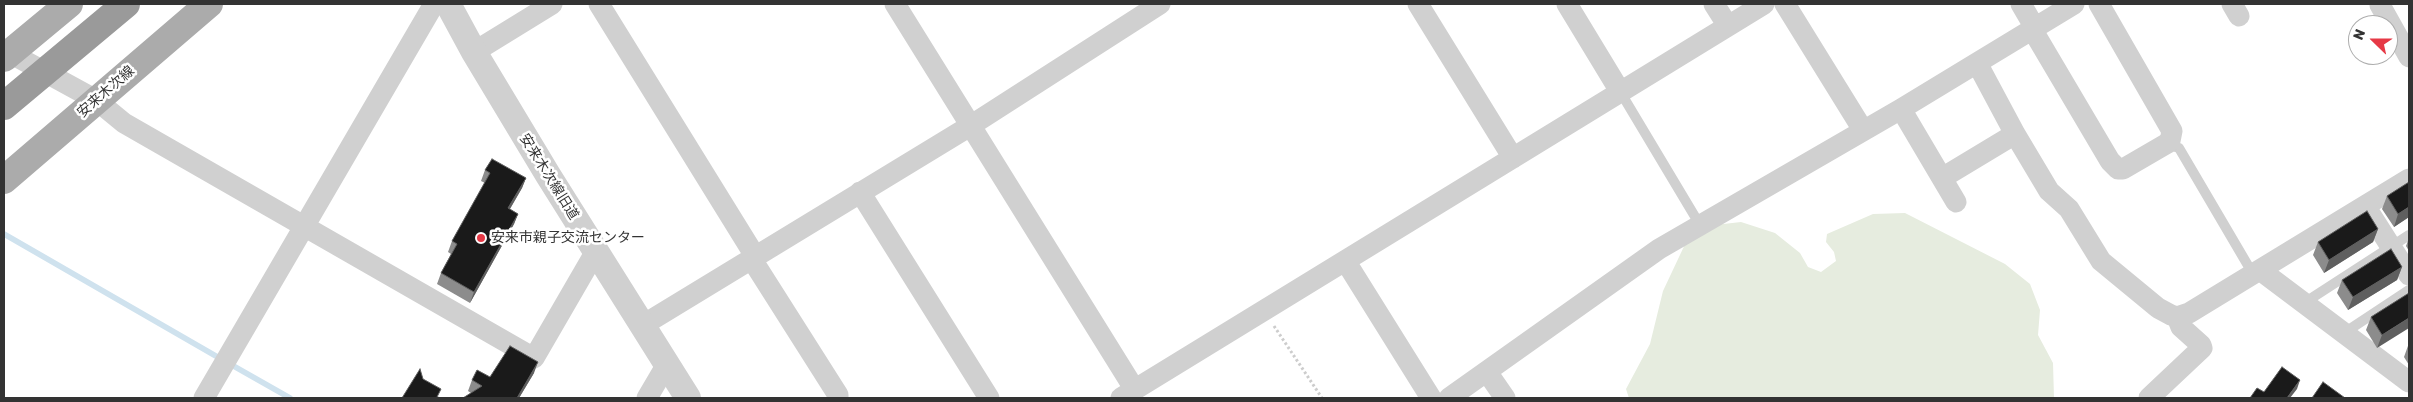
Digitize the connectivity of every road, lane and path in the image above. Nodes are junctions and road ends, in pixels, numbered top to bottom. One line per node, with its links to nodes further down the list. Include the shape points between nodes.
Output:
1 (69, 4): 23 (main road)
2 (109, 4): 26 (highway)
3 (126, 4): 29 (highway, bridge)
4 (209, 4): 28 (main road, 安来木次線)
5 (434, 4): 42 (street)
6 (448, 4): 22 (street, 安来木次線旧道)
7 (552, 4): 22 (street)
8 (599, 4): 47 (street)
9 (895, 4): 31 (street)
10 (1160, 4): 31 (street)
11 (1418, 4): 35 (street)
12 (1567, 4): 27 (street)
13 (1714, 4): 20 (street)
14 (1764, 4): 20 (street)
15 (1785, 4): 32 (street)
16 (2021, 4): 21 (street)
17 (2074, 4): 21 (street)
18 (2099, 4): 34 (street, via 2170,126 2172,136)
19 (2380, 5): 24 (street)
20 (1728, 26): 27 (street)
21 (2034, 29): 25 (street); 34 (street, via 2114,166 2118,169 2128,167)
22 (474, 52): 46 (street, 安来木次線旧道)
23 (7, 56): 28 (street)
24 (2409, 57)
25 (1977, 63): 30 (street); 33 (street)
26 (4, 92)
27 (1621, 93): 35 (street); 43 (lane)
28 (96, 100): 38 (main road, 安来木次線); 42 (street, via 124,123)
29 (4, 106)
30 (1901, 109): 32 (street); 36 (street)
31 (970, 126): 39 (street); 60 (street)
32 (1863, 130): 43 (street)
33 (2015, 134): 36 (street); 54 (street, via 2049,191 2069,209 2101,261 2158,308)
34 (2166, 144): 49 (lane, via 2179,148)
35 (1513, 158): 48 (street)
36 (1942, 178): 40 (street)
37 (2409, 179): 41 (street)
38 (4, 180)
39 (860, 192): 47 (street); 65 (street)
40 (1956, 202)
41 (2364, 206): 45 (street); 49 (street)
42 (304, 225): 46 (street, via 534,358); 61 (street)
43 (1700, 225): 58 (street, via 1659,249)
44 (2409, 235): 45 (lane)
45 (2391, 247): 50 (street); 52 (lane)
46 (596, 251): 55 (street, 安来木次線旧道)
47 (753, 257): 55 (street); 64 (street)
48 (1346, 262): 53 (street); 67 (street)
49 (2256, 272): 52 (street); 54 (street)
50 (2409, 276)
51 (2409, 290): 56 (lane)
52 (2304, 303): 56 (street)
53 (1264, 312): 60 (street); 66 (path)
54 (2177, 317): 70 (street, via 2181,328 2202,348)
55 (643, 325): 57 (street, 安来木次線旧道)
56 (2344, 333): 59 (street)
57 (667, 364): 62 (street); 63 (street, 安来木次線旧道)
58 (1487, 372): 68 (street); 69 (street)
59 (2409, 382)
60 (1128, 394)
61 (204, 398)
62 (647, 398)
63 (688, 398)
64 (838, 398)
65 (989, 398)
66 (1322, 398)
67 (1431, 398)
68 (1449, 398)
69 (1505, 398)
70 (2149, 398)

